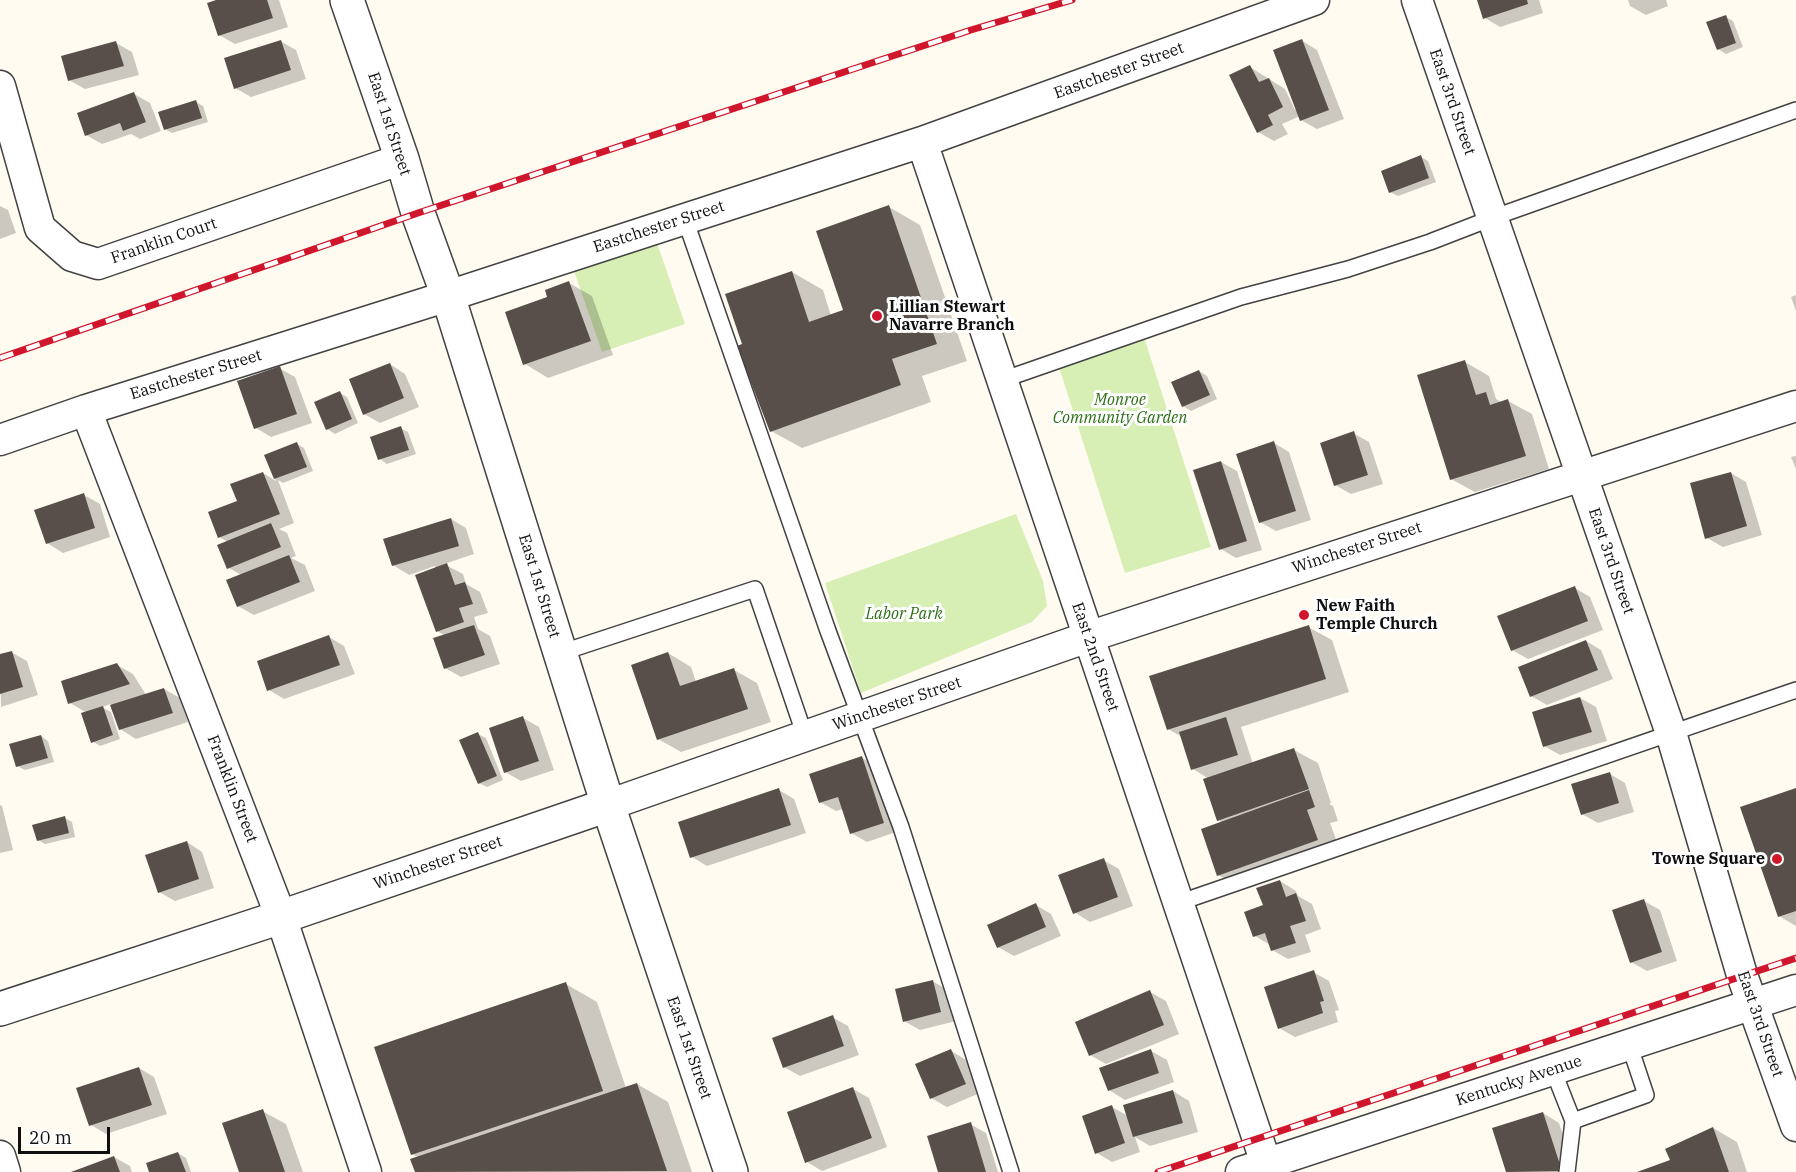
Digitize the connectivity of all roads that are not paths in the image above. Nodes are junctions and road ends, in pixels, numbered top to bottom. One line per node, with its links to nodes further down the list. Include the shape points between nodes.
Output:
1 (347, 0): 7 (street, East 1st Street)
2 (1314, 0): 6 (street, Eastchester Street)
3 (1417, 0): 8 (street, East 3rd Street)
4 (0, 86): 7 (street, Franklin Court, via 40,228 72,256 98,264)
5 (1796, 110): 8 (lane)
6 (922, 142): 9 (street, Eastchester Street); 11 (street, East 2nd Street)
7 (402, 159): 10 (street, East 1st Street)
8 (1492, 218): 11 (lane, via 1420,246 1241,297); 15 (street, East 3rd Street)
9 (685, 219): 10 (street, Eastchester Street); 19 (lane)
10 (448, 296): 13 (street, Eastchester Street); 17 (street, East 1st Street)
11 (1002, 380): 16 (street, East 2nd Street)
12 (1796, 406): 15 (street, Winchester Street)
13 (86, 410): 14 (street, Eastchester Street); 24 (street, Franklin Street)
14 (0, 440)
15 (1581, 475): 16 (street, Winchester Street); 20 (street, East 3rd Street)
16 (1088, 637): 19 (street, Winchester Street); 23 (street, East 2nd Street)
17 (560, 653): 21 (lane, via 755,589); 22 (street, East 1st Street)
18 (1796, 690): 20 (lane)
19 (861, 717): 21 (street, Winchester Street); 37 (lane, via 901,827)
20 (1671, 733): 23 (lane); 26 (street, East 3rd Street)
21 (805, 736): 22 (street, Winchester Street)
22 (608, 805): 24 (street, Winchester Street); 36 (street, East 1st Street)
23 (1178, 903): 33 (street, East 2nd Street)
24 (281, 917): 27 (street, Winchester Street); 35 (street, Franklin Street)
25 (1796, 990): 26 (street, Kentucky Avenue)
26 (1753, 1003): 28 (street, Kentucky Avenue); 31 (street, East 3rd Street)
27 (0, 1009)
28 (1629, 1044): 29 (street, Kentucky Avenue); 30 (lane, via 1646,1095)
29 (1553, 1070): 30 (lane); 33 (street, Kentucky Avenue)
30 (1573, 1121): 38 (lane)
31 (1796, 1126)
32 (0, 1156): 34 (street)
33 (1259, 1169)
34 (5, 1172)
35 (366, 1172)
36 (731, 1172)
37 (1011, 1172)
38 (1567, 1172)

